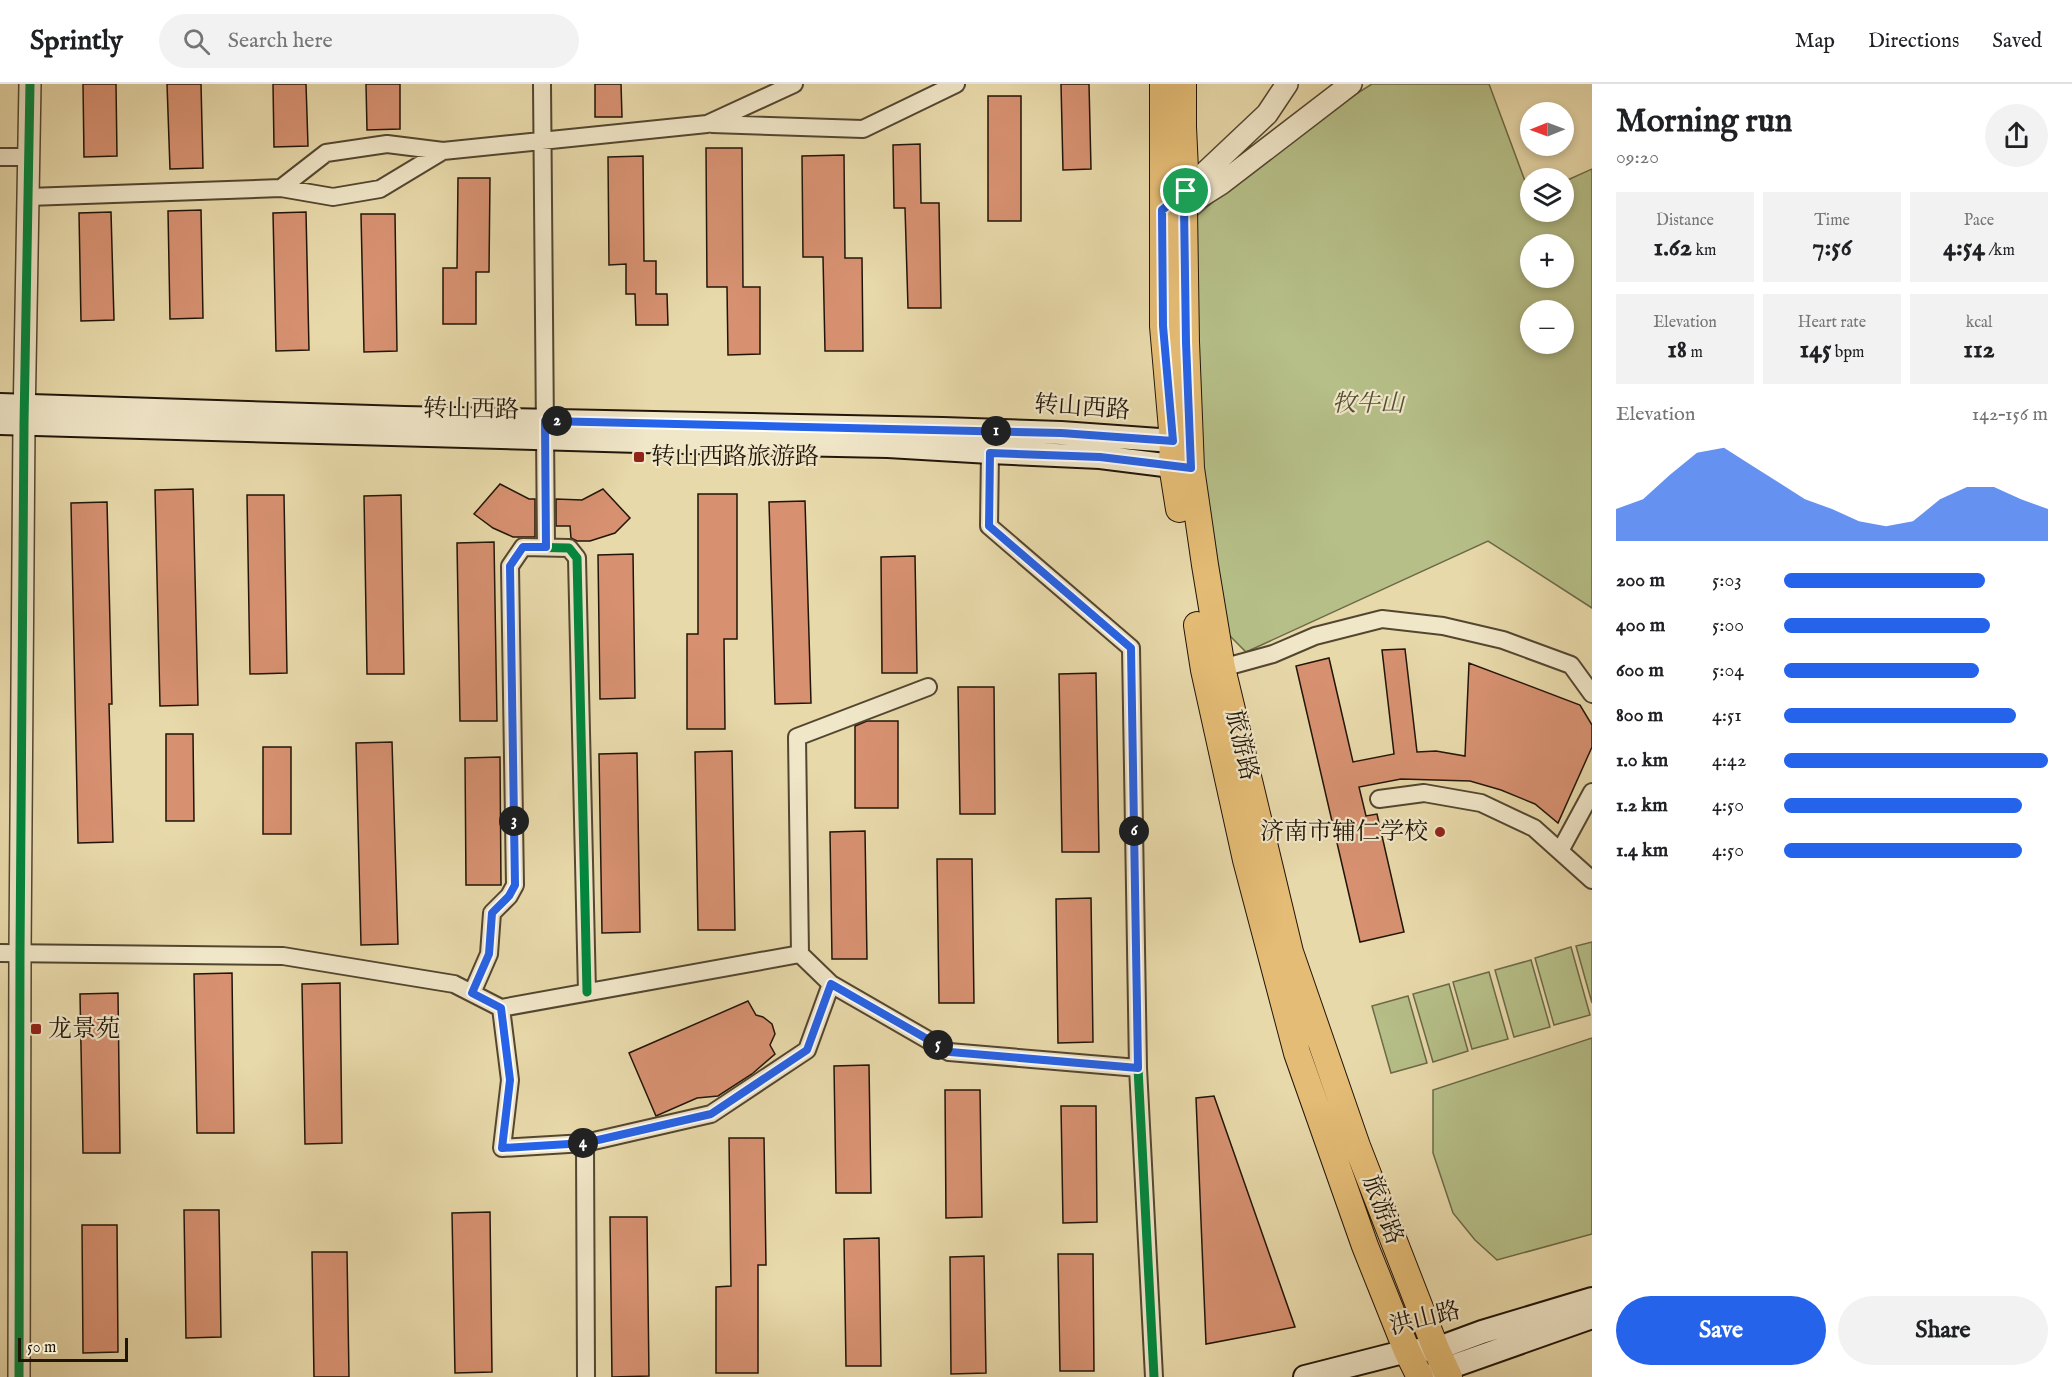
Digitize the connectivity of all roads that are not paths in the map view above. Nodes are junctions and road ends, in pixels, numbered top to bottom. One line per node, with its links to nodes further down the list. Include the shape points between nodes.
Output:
1 (30, 84): 13 (street)
2 (542, 84): 10 (street)
3 (794, 84): 9 (street)
4 (956, 84): 9 (street, via 863,129)
5 (1163, 84): 16 (main road, 旅游路)
6 (1183, 84): 16 (main road, 旅游路)
7 (1287, 84): 16 (street, via 1267,114)
8 (1351, 84): 16 (street, via 1222,183)
9 (707, 124): 10 (street)
10 (542, 141): 11 (street); 20 (street)
11 (443, 151): 14 (street, via 380,189 333,197); 14 (street, via 387,144 326,153)
12 (0, 157): 13 (street)
13 (29, 157): 15 (street)
14 (281, 188): 15 (street)
15 (28, 197): 18 (street)
16 (1178, 203): 22 (main road, 旅游路, via 1163,326)
17 (0, 405): 18 (main road, 转山西路)
18 (25, 415): 19 (main road, 转山西路); 20 (main road, 转山西路); 31 (street)
19 (0, 423)
20 (545, 430): 21 (main road, 转山西路); 22 (main road, 转山西路, via 1026,432); 23 (street)
21 (990, 453): 22 (main road, 转山西路, via 1100,457); 37 (street, via 989,526 1131,648)
22 (1182, 453): 24 (main road, 旅游路); 41 (main road, 旅游路, via 1204,670 1246,860 1294,1042 1365,1246)
23 (546, 547): 34 (street, via 569,548 577,558); 35 (street, via 523,547 510,566 515,885 492,913 489,954)
24 (1222, 668): 26 (street, via 1273,654 1315,636 1382,619 1443,626 1503,640 1570,665); 42 (main road, 旅游路, via 1290,952)
25 (928, 687): 32 (street, via 797,737)
26 (1592, 694)
27 (1592, 792): 29 (street)
28 (1379, 799): 29 (street, via 1424,793 1481,803 1534,828)
29 (1560, 851): 30 (street)
30 (1592, 880)
31 (10, 953): 35 (street, via 283,956 454,984); 43 (street)
32 (800, 954): 33 (street); 34 (street)
33 (831, 984): 37 (street, via 950,1052); 38 (street, via 807,1050 711,1114)
34 (587, 992): 36 (street)
35 (472, 993): 36 (street)
36 (501, 1008): 38 (street, via 510,1080 502,1148)
37 (1138, 1068): 45 (street)
38 (585, 1143): 44 (street)
39 (1592, 1299): 42 (main road, 洪山路, via 1482,1332)
40 (1592, 1317): 42 (main road, 洪山路)
41 (1407, 1352): 42 (main road, 洪山路); 46 (main road, 洪山路); 47 (main road, 旅游路)
42 (1439, 1368)
43 (19, 1377)
44 (586, 1377)
45 (1154, 1377)
46 (1305, 1377)
47 (1420, 1377)

